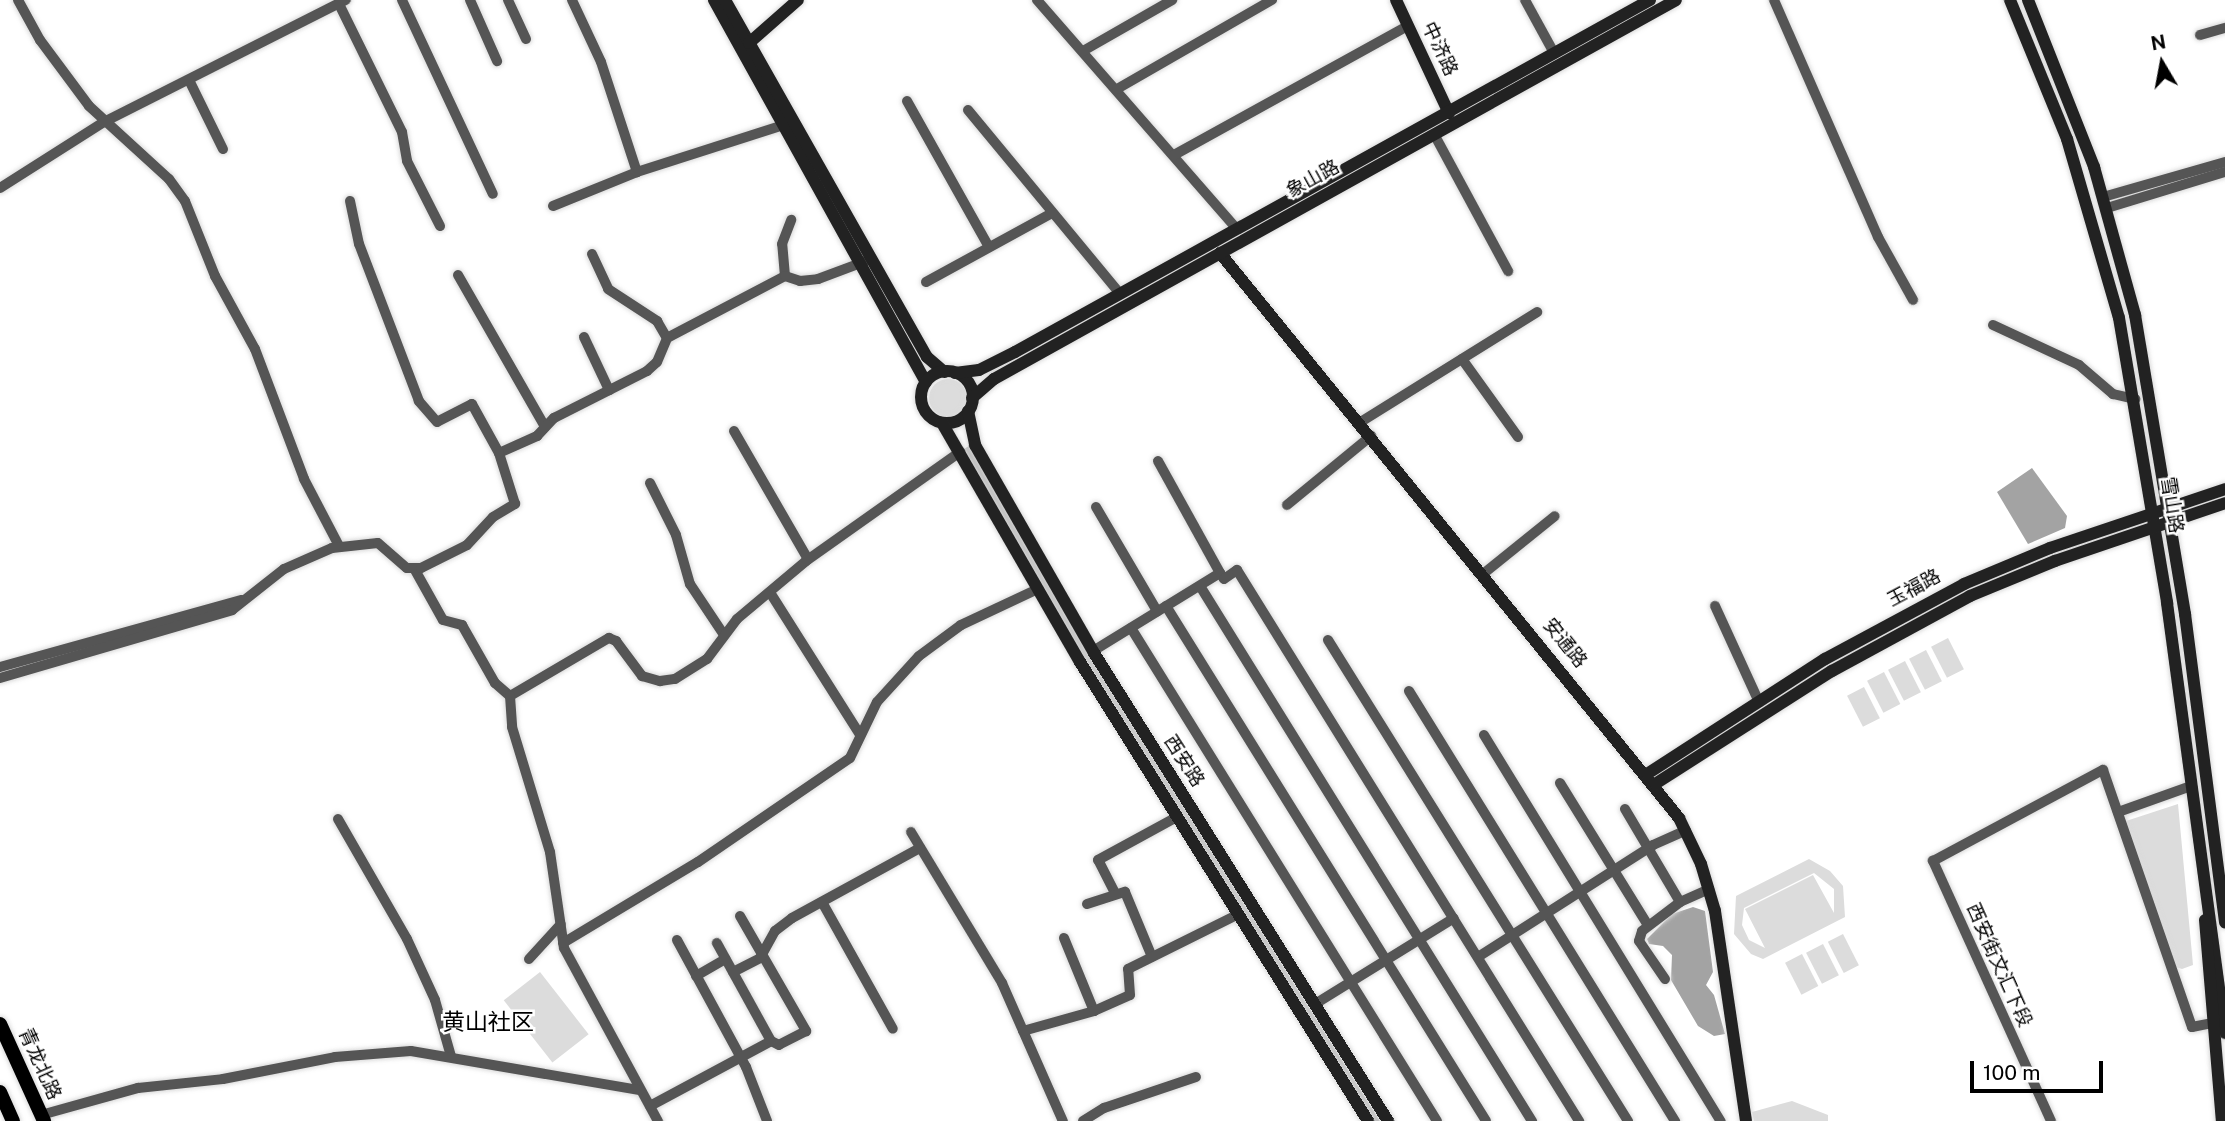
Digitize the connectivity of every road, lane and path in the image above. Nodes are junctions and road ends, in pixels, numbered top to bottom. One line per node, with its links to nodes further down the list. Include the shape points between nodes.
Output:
1 (18, 0): 33 (street, via 40,40)
2 (402, 0): 42 (street)
3 (470, 0): 27 (street)
4 (508, 0): 23 (street)
5 (572, 0): 39 (street, via 601,62)
6 (713, 0): 34 (street)
7 (725, 0): 24 (street)
8 (798, 0): 24 (street)
9 (1037, 0): 25 (street)
10 (1172, 0): 25 (street)
11 (1272, 0): 29 (street)
12 (1396, 0): 20 (street, 中济路)
13 (1525, 0): 26 (street)
14 (1650, 0): 26 (street, 象山路)
15 (1676, 0): 35 (street, 象山路)
16 (1774, 0): 59 (street, via 1878,236)
17 (2010, 0): 68 (street, 雪山路, via 2053,100 2090,207)
18 (2028, 0): 44 (street, 雪山路)
19 (342, 2): 28 (street); 48 (street, via 402,132 407,162)
20 (1408, 26): 32 (street, 中济路); 37 (street)
21 (2225, 28): 22 (street)
22 (2200, 35)
23 (526, 39)
24 (749, 43): 53 (street)
25 (1083, 51): 29 (street)
26 (1554, 53): 32 (street, 象山路)
27 (497, 61)
28 (189, 80): 33 (street); 36 (street)
29 (1117, 89): 37 (street)
30 (907, 101): 50 (street)
31 (968, 110): 46 (street)
32 (1449, 113): 49 (street, 象山路)
33 (104, 122): 41 (street); 87 (street, via 169,179 185,201 215,276 254,349 304,479)
34 (783, 125): 39 (street); 53 (street)
35 (1434, 134): 51 (street, 象山路); 54 (street)
36 (223, 149)
37 (1174, 155): 49 (street)
38 (2225, 162): 44 (street)
39 (638, 172): 45 (street)
40 (2225, 172): 44 (street)
41 (0, 188)
42 (493, 194)
43 (350, 201): 77 (street, via 359,244 425,411 431,420 441,422 472,404)
44 (2105, 203): 84 (street, 雪山路, via 2141,341)
45 (553, 206)
46 (1052, 213): 50 (street); 58 (street)
47 (791, 220): 56 (street, via 782,244)
48 (440, 226)
49 (1237, 229): 58 (street, 象山路)
50 (989, 247): 57 (street)
51 (1220, 253): 69 (street, 象山路, via 994,379); 71 (street, 安通路)
52 (592, 254): 63 (street, via 608,289 657,321)
53 (866, 261): 56 (street, via 808,281); 65 (street, via 929,361); 66 (street)
54 (1508, 271)
55 (457, 275): 72 (street)
56 (785, 276): 63 (street)
57 (926, 282)
58 (1120, 294): 65 (street, 象山路, via 985,368)
59 (1913, 300)
60 (1537, 312): 64 (street)
61 (1993, 325): 68 (street, via 2079,365 2113,394)
62 (584, 337): 67 (street)
63 (667, 338): 67 (street, via 654,366)
64 (1462, 359): 71 (street); 75 (street)
65 (949, 373): 66 (street); 69 (street, via 967,382)
66 (926, 382): 70 (street, via 923,409)
67 (609, 390): 72 (street)
68 (2136, 399): 86 (street, 雪山路)
69 (970, 405): 70 (street, via 960,419); 101 (street, 西安路, via 975,445)
70 (942, 423): 76 (street, 西安路)
71 (1359, 423): 74 (street, 安通路)
72 (545, 427): 77 (street, via 537,436)
73 (734, 431): 88 (street)
74 (1371, 436): 82 (street); 91 (street, 安通路)
75 (1518, 438)
76 (960, 452): 88 (street); 93 (street, 西安路)
77 (499, 453): 89 (street, via 515,504 493,517 467,545)
78 (1158, 461): 90 (street)
79 (650, 483): 99 (street, via 676,535 690,584)
80 (2225, 489): 84 (street, 玉福路)
81 (2225, 503): 84 (street, 玉福路)
82 (1287, 505)
83 (1096, 507): 97 (street)
84 (2170, 515): 86 (street, 玉福路); 120 (street, 雪山路)
85 (1555, 516): 91 (street)
86 (2155, 520): 106 (street, 玉福路, via 2050,548 1964,584 1865,636); 109 (street, 玉福路, via 1970,596 1842,665); 111 (street, 雪山路)
87 (339, 546): 89 (street, via 378,543); 95 (street, via 291,565)
88 (808, 559): 94 (street)
89 (415, 570): 105 (street, via 443,620 462,625 495,683)
90 (1220, 573): 92 (street); 133 (street, via 1224,579 1237,570)
91 (1483, 574): 109 (street, 安通路)
92 (1199, 586): 97 (street); 140 (street)
93 (1038, 589): 107 (street, via 961,625 931,646 884,692); 114 (street, 西安路)
94 (771, 594): 99 (street, via 737,619); 107 (street)
95 (242, 600): 102 (street); 103 (street, via 232,610)
96 (1715, 606): 106 (street)
97 (1161, 609): 98 (street); 148 (street)
98 (1130, 628): 101 (street); 152 (street)
99 (724, 635): 105 (street, via 705,661 675,679 660,681 638,673 609,638)
100 (1328, 640): 137 (street)
101 (1093, 651): 153 (street, 西安路)
102 (0, 667)
103 (0, 678)
104 (1409, 691): 130 (street)
105 (510, 696): 136 (street, via 512,727 550,852)
106 (1759, 702): 109 (street, 玉福路)
107 (860, 734): 141 (street, via 850,758 698,862)
108 (1484, 735): 124 (street)
109 (1651, 779): 116 (street, 安通路)
110 (1560, 783): 121 (street)
111 (2191, 786): 113 (street); 125 (street, 雪山路)
112 (1625, 809): 119 (street)
113 (2118, 811): 155 (street, via 2192,1027); 183 (street, 西安街文汇下段, via 2103,769 1933,861)
114 (1178, 817): 123 (street, via 1098,860); 131 (street, 西安路)
115 (338, 819): 161 (street, via 407,939 435,1000)
116 (1686, 830): 119 (street); 122 (street, 安通路)
117 (911, 832): 118 (street)
118 (920, 848): 127 (street); 158 (street, via 1002,983)
119 (1648, 848): 121 (street); 128 (street)
120 (2221, 862): 126 (street, 雪山路)
121 (1614, 870): 124 (street); 135 (street)
122 (1709, 889): 128 (street); 182 (street, 安通路)
123 (1115, 892): 129 (street); 144 (street, via 1129,895)
124 (1580, 892): 130 (street); 181 (street)
125 (2207, 899): 155 (street, via 2203,937); 159 (street, 雪山路)
126 (2223, 899): 134 (street, 雪山路)
127 (822, 902): 143 (street, via 775,931); 157 (street)
128 (1680, 902): 135 (street)
129 (1087, 904)
130 (1546, 913): 137 (street); 180 (street)
131 (1239, 914): 144 (street); 173 (street, 西安路)
132 (740, 916): 143 (street)
133 (1454, 918): 140 (street); 145 (street)
134 (2225, 922)
135 (1647, 924): 151 (street, via 1639,942)
136 (561, 925): 141 (street); 146 (street)
137 (1512, 935): 145 (street); 179 (street)
138 (1064, 938): 154 (street)
139 (677, 940): 150 (street)
140 (1419, 940): 148 (street); 177 (street)
141 (563, 943): 164 (street)
142 (717, 943): 147 (street)
143 (763, 954): 149 (street); 160 (street, via 806,1031 779,1045)
144 (1152, 957): 154 (street, via 1128,969 1130,995)
145 (1478, 957): 178 (street)
146 (529, 959)
147 (726, 959): 149 (street); 150 (street)
148 (1385, 960): 152 (street); 176 (street)
149 (733, 972): 160 (street)
150 (696, 976): 162 (street)
151 (1665, 979)
152 (1351, 982): 153 (street); 175 (street)
153 (1315, 1004): 174 (street, 西安路)
154 (1094, 1011): 158 (street)
155 (2212, 1023): 184 (street)
156 (0, 1024): 168 (main road, 青龙北路)
157 (893, 1029)
158 (1023, 1031): 171 (street)
159 (2225, 1033)
160 (771, 1041): 162 (street)
161 (452, 1056): 164 (street); 168 (street, via 411,1051 306,1061 223,1079 120,1091)
162 (741, 1058): 166 (street); 170 (street)
163 (1196, 1077): 172 (street, via 1104,1108)
164 (640, 1090): 166 (street)
165 (0, 1092): 167 (main road)
166 (650, 1106): 169 (street)
167 (7, 1117)
168 (43, 1118)
169 (658, 1121)
170 (767, 1121)
171 (1063, 1121)
172 (1083, 1121)
173 (1368, 1121)
174 (1388, 1121)
175 (1437, 1121)
176 (1486, 1121)
177 (1532, 1121)
178 (1579, 1121)
179 (1628, 1121)
180 (1675, 1121)
181 (1721, 1121)
182 (1746, 1121)
183 (2051, 1121)
184 (2222, 1121)

